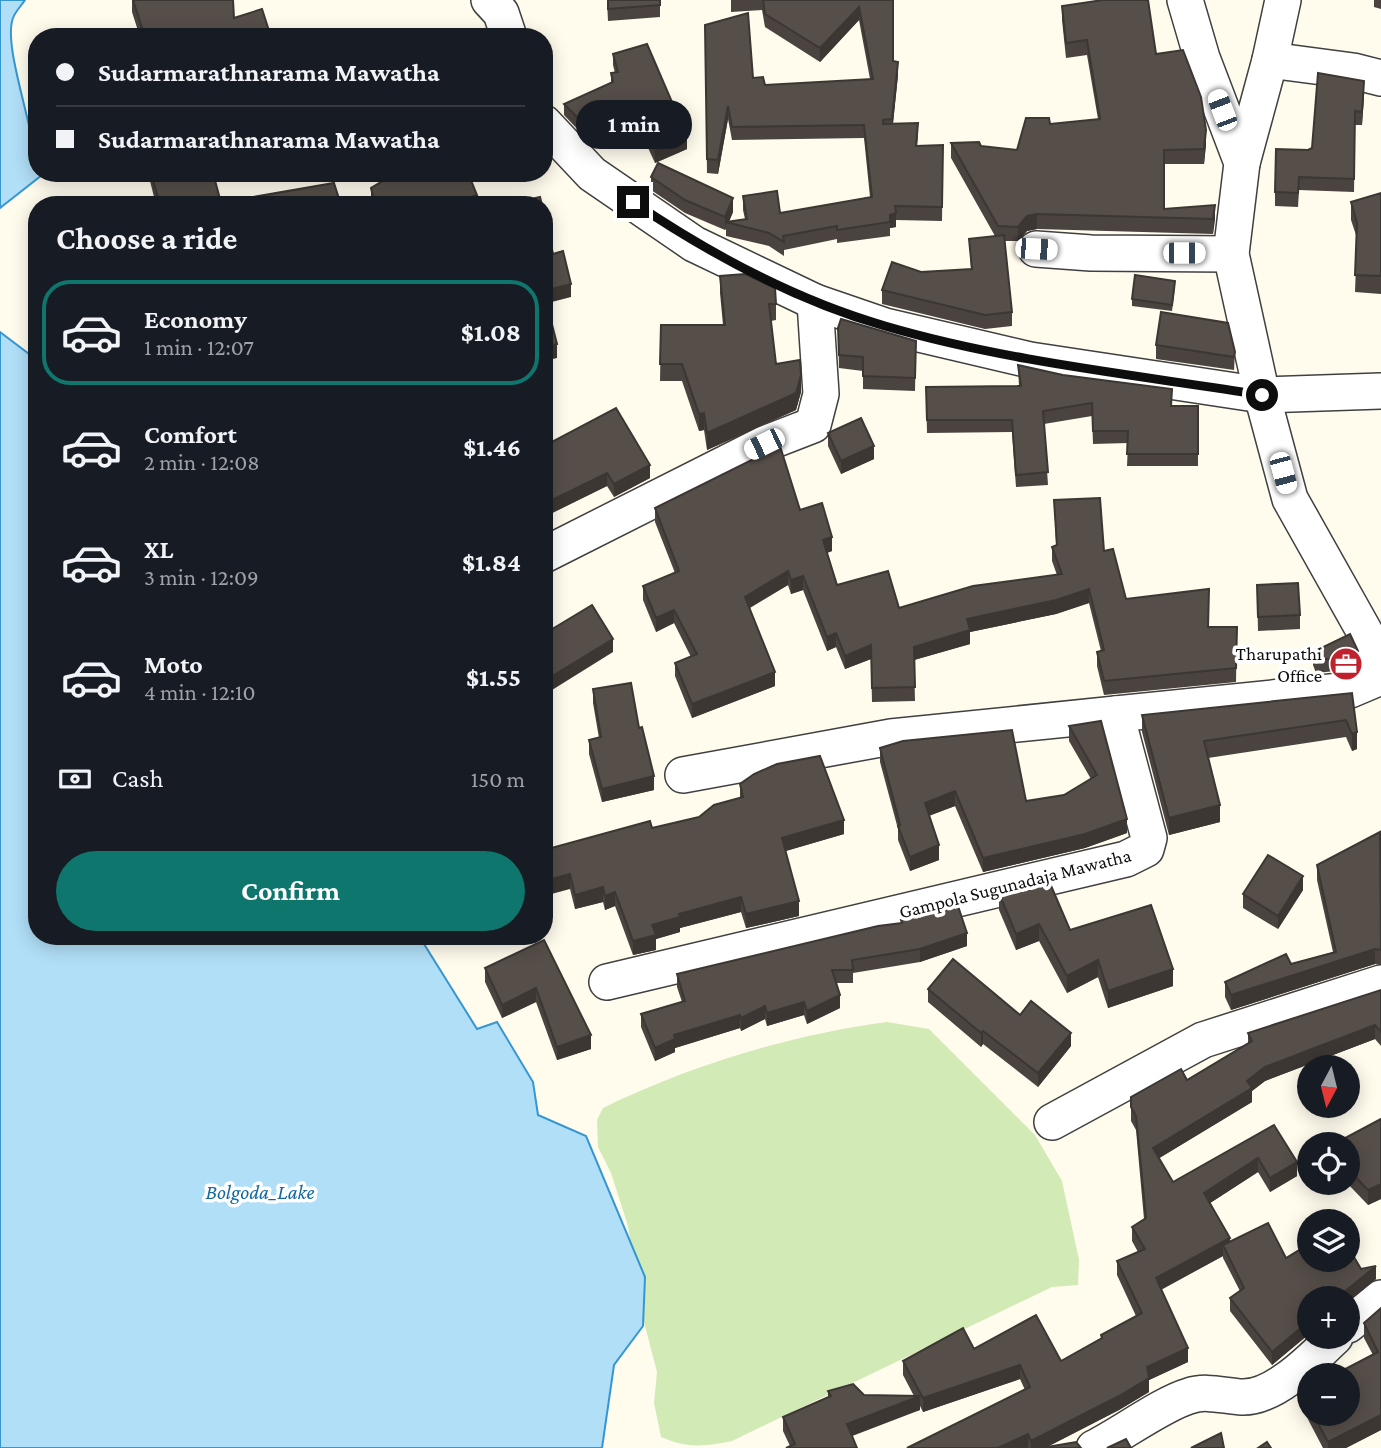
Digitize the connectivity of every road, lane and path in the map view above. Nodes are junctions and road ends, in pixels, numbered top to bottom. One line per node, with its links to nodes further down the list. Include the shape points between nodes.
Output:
1 (489, 0): 4 (street, via 501,13)
2 (1185, 0): 8 (street)
3 (1283, 0): 5 (street)
4 (506, 28)
5 (1270, 60): 6 (street); 8 (street)
6 (1381, 78)
7 (553, 133): 11 (street, via 592,174 694,244)
8 (1242, 163): 10 (street)
9 (1036, 249): 10 (street)
10 (1231, 254): 13 (street)
11 (815, 302): 13 (street, via 885,326 1030,360); 14 (street, via 821,394 813,425 764,444)
12 (1381, 391): 13 (street)
13 (1262, 395): 15 (street, via 1290,499)
14 (553, 550)
15 (1381, 661)
16 (1381, 677): 17 (street, via 1350,690)
17 (1116, 714): 18 (street, via 891,737); 19 (street, Gampola Sugunadaja Mawatha, via 1149,838 1146,849 1126,859)
18 (683, 775)
19 (607, 982)
20 (1381, 983): 21 (street, via 1203,1040)
21 (1052, 1122)
22 (1381, 1298): 23 (street)
23 (1360, 1315)
24 (1322, 1349): 25 (street, via 1299,1371 1267,1390 1245,1397 1189,1396)
25 (1094, 1448)

